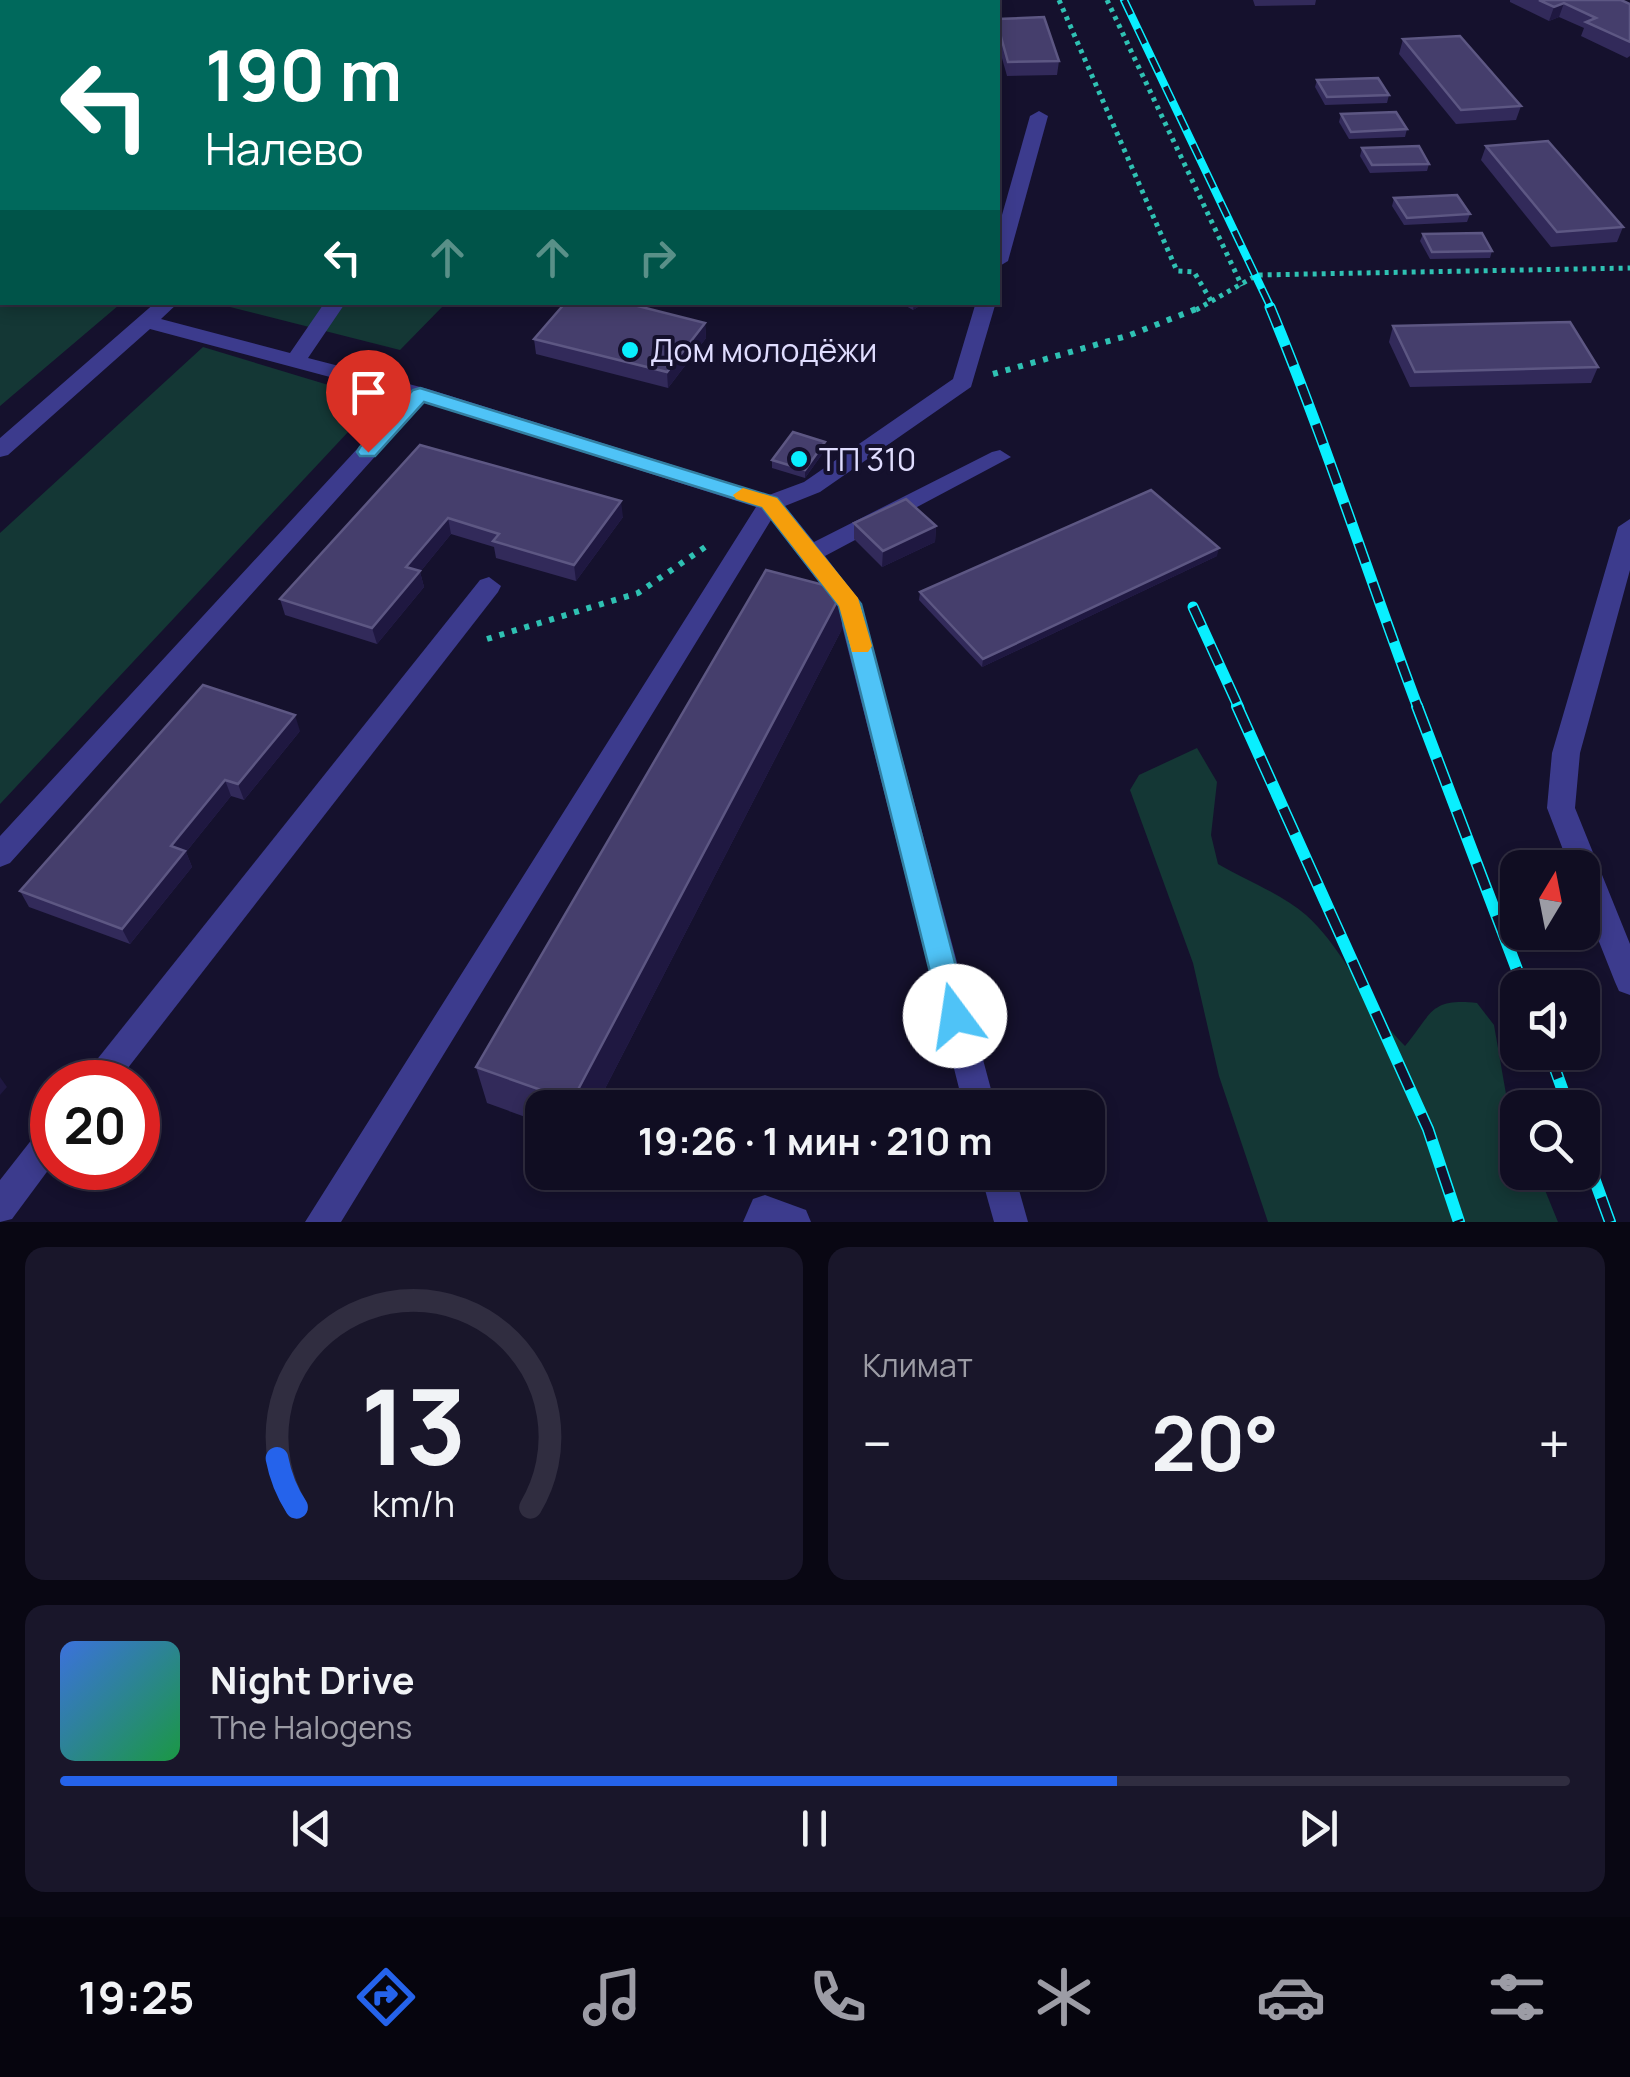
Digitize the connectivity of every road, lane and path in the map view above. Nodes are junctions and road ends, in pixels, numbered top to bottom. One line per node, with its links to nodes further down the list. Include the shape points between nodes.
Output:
1 (1059, 0): 7 (path, via 1177,271 1194,272)
2 (1107, 0): 6 (path)
3 (1038, 116): 4 (street)
4 (1000, 254)
5 (1630, 268): 6 (path, via 1257,275)
6 (1242, 286): 7 (path)
7 (1213, 304): 13 (path)
8 (166, 305): 11 (street)
9 (334, 305): 12 (street)
10 (985, 305): 13 (street)
11 (147, 322): 12 (street); 15 (street)
12 (296, 361): 14 (street)
13 (963, 382): 17 (street, via 812,488)
14 (420, 394): 17 (street); 23 (street)
15 (0, 450)
16 (1000, 457): 20 (street)
17 (770, 502): 20 (street); 30 (street)
18 (1630, 527): 24 (street, via 1566,754 1561,808)
19 (720, 536): 22 (path, via 638,593)
20 (810, 554): 26 (street, via 850,604)
21 (489, 586): 22 (street)
22 (434, 656): 25 (street)
23 (0, 855)
24 (1630, 982)
25 (115, 1060)
26 (975, 1090)
27 (30, 1168): 29 (street)
28 (1002, 1190): 33 (street)
29 (0, 1207)
30 (322, 1222)
31 (760, 1222): 32 (street, via 765,1211)
32 (794, 1222)
33 (1010, 1222)

